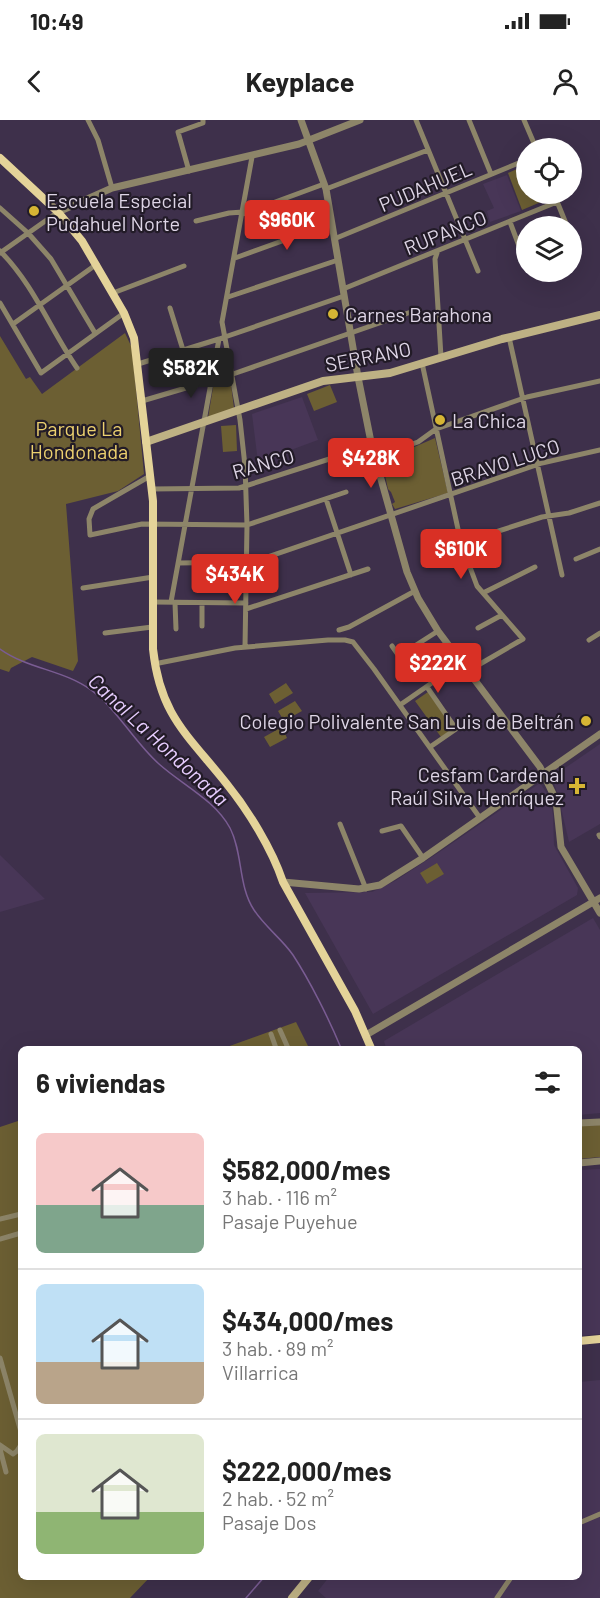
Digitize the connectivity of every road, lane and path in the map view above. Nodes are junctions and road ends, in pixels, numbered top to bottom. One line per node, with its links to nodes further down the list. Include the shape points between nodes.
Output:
1 (88, 120): 17 (street)
2 (203, 120): 14 (street, via 178,132)
3 (301, 120): 9 (street)
4 (416, 120): 10 (street)
5 (469, 120): 15 (street)
6 (524, 120): 8 (street)
7 (356, 121): 9 (street)
8 (532, 138)
9 (309, 141): 11 (street); 16 (street)
10 (428, 150): 16 (street); 18 (street)
11 (252, 157): 14 (street); 22 (street)
12 (0, 159): 21 (main road)
13 (516, 164): 15 (street, PUDAHUEL)
14 (189, 171): 17 (street)
15 (491, 174): 18 (street, PUDAHUEL)
16 (325, 187): 22 (street); 25 (street)
17 (112, 188): 21 (street)
18 (446, 194): 28 (street, PUDAHUEL); 29 (street)
19 (552, 204): 24 (street, RUPANCO)
20 (0, 208): 26 (street)
21 (58, 213): 26 (street); 34 (main road)
22 (243, 213): 23 (street); 32 (street)
23 (196, 220)
24 (510, 222): 27 (street); 29 (street, RUPANCO)
25 (332, 223): 28 (street); 32 (street)
26 (28, 232): 30 (street); 37 (street)
27 (516, 238)
28 (334, 239): 33 (street)
29 (465, 240): 31 (street, RUPANCO); 36 (street)
30 (0, 252): 42 (street, via 18,270)
31 (437, 253): 39 (street, RUPANCO); 54 (street)
32 (235, 258): 40 (street)
33 (338, 260): 39 (street); 40 (street)
34 (97, 264): 37 (street); 38 (main road)
35 (184, 266): 38 (street)
36 (478, 271)
37 (68, 284): 42 (street); 49 (street)
38 (113, 293): 45 (main road)
39 (344, 293): 48 (street); 51 (street, RUPANCO)
40 (228, 297): 51 (street)
41 (0, 303): 47 (street)
42 (40, 304): 47 (street); 53 (street)
43 (170, 308): 52 (street)
44 (411, 312): 48 (street)
45 (124, 313): 49 (street); 56 (main road, via 134,338)
46 (600, 315): 50 (main road, SERRANO)
47 (13, 324): 53 (street, via 41,373)
48 (350, 332): 58 (street); 59 (street)
49 (95, 333): 53 (street)
50 (510, 337): 54 (main road, SERRANO); 62 (street)
51 (222, 338): 52 (street, RUPANCO); 58 (street); 60 (street)
52 (183, 350): 56 (street, RUPANCO)
53 (67, 353): 57 (street)
54 (441, 357): 55 (main road, SERRANO)
55 (422, 363): 59 (main road, SERRANO); 66 (street)
56 (138, 364): 63 (main road)
57 (77, 368)
58 (233, 374): 60 (street); 64 (street)
59 (358, 377): 64 (main road, SERRANO, via 322,381); 70 (street)
60 (211, 380): 63 (street); 65 (street)
61 (600, 381): 62 (street)
62 (523, 399): 66 (street); 71 (street)
63 (142, 401): 67 (main road)
64 (239, 410): 65 (main road, SERRANO); 73 (street)
65 (204, 422): 67 (main road, SERRANO); 75 (street)
66 (436, 429): 70 (street, via 418,442); 77 (street)
67 (146, 442): 72 (main road)
68 (600, 450): 71 (street, BRAVO LUCO)
69 (345, 454): 73 (street, RANCO)
70 (375, 457): 80 (street)
71 (537, 465): 77 (street, BRAVO LUCO); 81 (street)
72 (150, 476): 74 (main road); 82 (street, via 93,509 90,535)
73 (246, 486): 75 (street, RANCO); 84 (street)
74 (152, 489): 75 (street, RANCO); 82 (main road)
75 (191, 489): 83 (street)
76 (346, 492): 78 (street)
77 (450, 495): 80 (street, BRAVO LUCO); 86 (street)
78 (326, 499): 84 (street); 85 (street)
79 (600, 503): 81 (street)
80 (391, 515): 85 (street, BRAVO LUCO); 97 (street)
81 (548, 516): 86 (street); 94 (street)
82 (153, 524): 83 (street); 95 (main road)
83 (184, 525): 84 (street); 89 (street)
84 (247, 525): 90 (street)
85 (337, 533): 90 (street, BRAVO LUCO); 93 (street)
86 (461, 543): 98 (street, via 472,576)
87 (600, 549): 88 (street)
88 (576, 559)
89 (178, 563): 90 (street, BRAVO LUCO); 100 (street)
90 (246, 563): 102 (street)
91 (535, 567): 98 (street)
92 (368, 569): 93 (street)
93 (351, 575): 102 (street)
94 (562, 575)
95 (153, 577): 96 (street); 99 (main road)
96 (83, 588)
97 (415, 591): 108 (street); 109 (street)
98 (483, 593): 103 (street)
99 (153, 602): 100 (street); 105 (main road)
100 (173, 602): 101 (street); 107 (street)
101 (202, 603): 102 (street); 104 (street)
102 (246, 606): 114 (street)
103 (502, 615): 106 (street); 118 (street, via 522,639)
104 (202, 626)
105 (153, 627): 110 (street); 117 (main road)
106 (478, 628)
107 (176, 629)
108 (339, 630)
109 (438, 631): 115 (street); 116 (street)
110 (105, 633)
111 (600, 633): 112 (street)
112 (589, 640)
113 (392, 646): 115 (street)
114 (245, 647): 117 (street); 121 (street, via 349,640)
115 (399, 656): 119 (street)
116 (462, 662): 118 (street); 120 (street)
117 (154, 664): 129 (main road, via 160,691 174,719 237,798 275,861)
118 (468, 671): 124 (street)
119 (410, 672)
120 (427, 687): 121 (street); 123 (street, via 456,729)
121 (400, 705): 123 (street)
122 (600, 734): 124 (street)
123 (430, 747): 125 (street)
124 (544, 774): 125 (street); 131 (street, via 556,800 561,847)
125 (480, 818): 128 (street)
126 (340, 824): 130 (street)
127 (382, 831): 128 (street, via 401,826)
128 (423, 858): 130 (street, via 389,880)
129 (283, 882): 130 (street); 135 (main road)
130 (366, 889)
131 (597, 900): 132 (street); 135 (street)
132 (600, 913)
133 (280, 1030): 137 (street)
134 (271, 1034): 136 (street)
135 (366, 1035): 138 (main road)
136 (276, 1046)
137 (287, 1046)
138 (370, 1046)
139 (600, 1122): 140 (street)
140 (582, 1123)
141 (600, 1161): 142 (street)
142 (582, 1163)
143 (18, 1215): 144 (street)
144 (0, 1220)
145 (18, 1234): 146 (street)
146 (0, 1239)
147 (600, 1339): 148 (main road)
148 (582, 1341)
149 (0, 1358): 150 (street)
150 (18, 1421)
151 (0, 1447): 152 (street, via 13,1454); 153 (street)
152 (18, 1449)
153 (6, 1472)
154 (600, 1514): 155 (street)
155 (582, 1521)
156 (306, 1580): 158 (main road)
157 (509, 1580): 159 (street)
158 (292, 1598)
159 (497, 1598)

